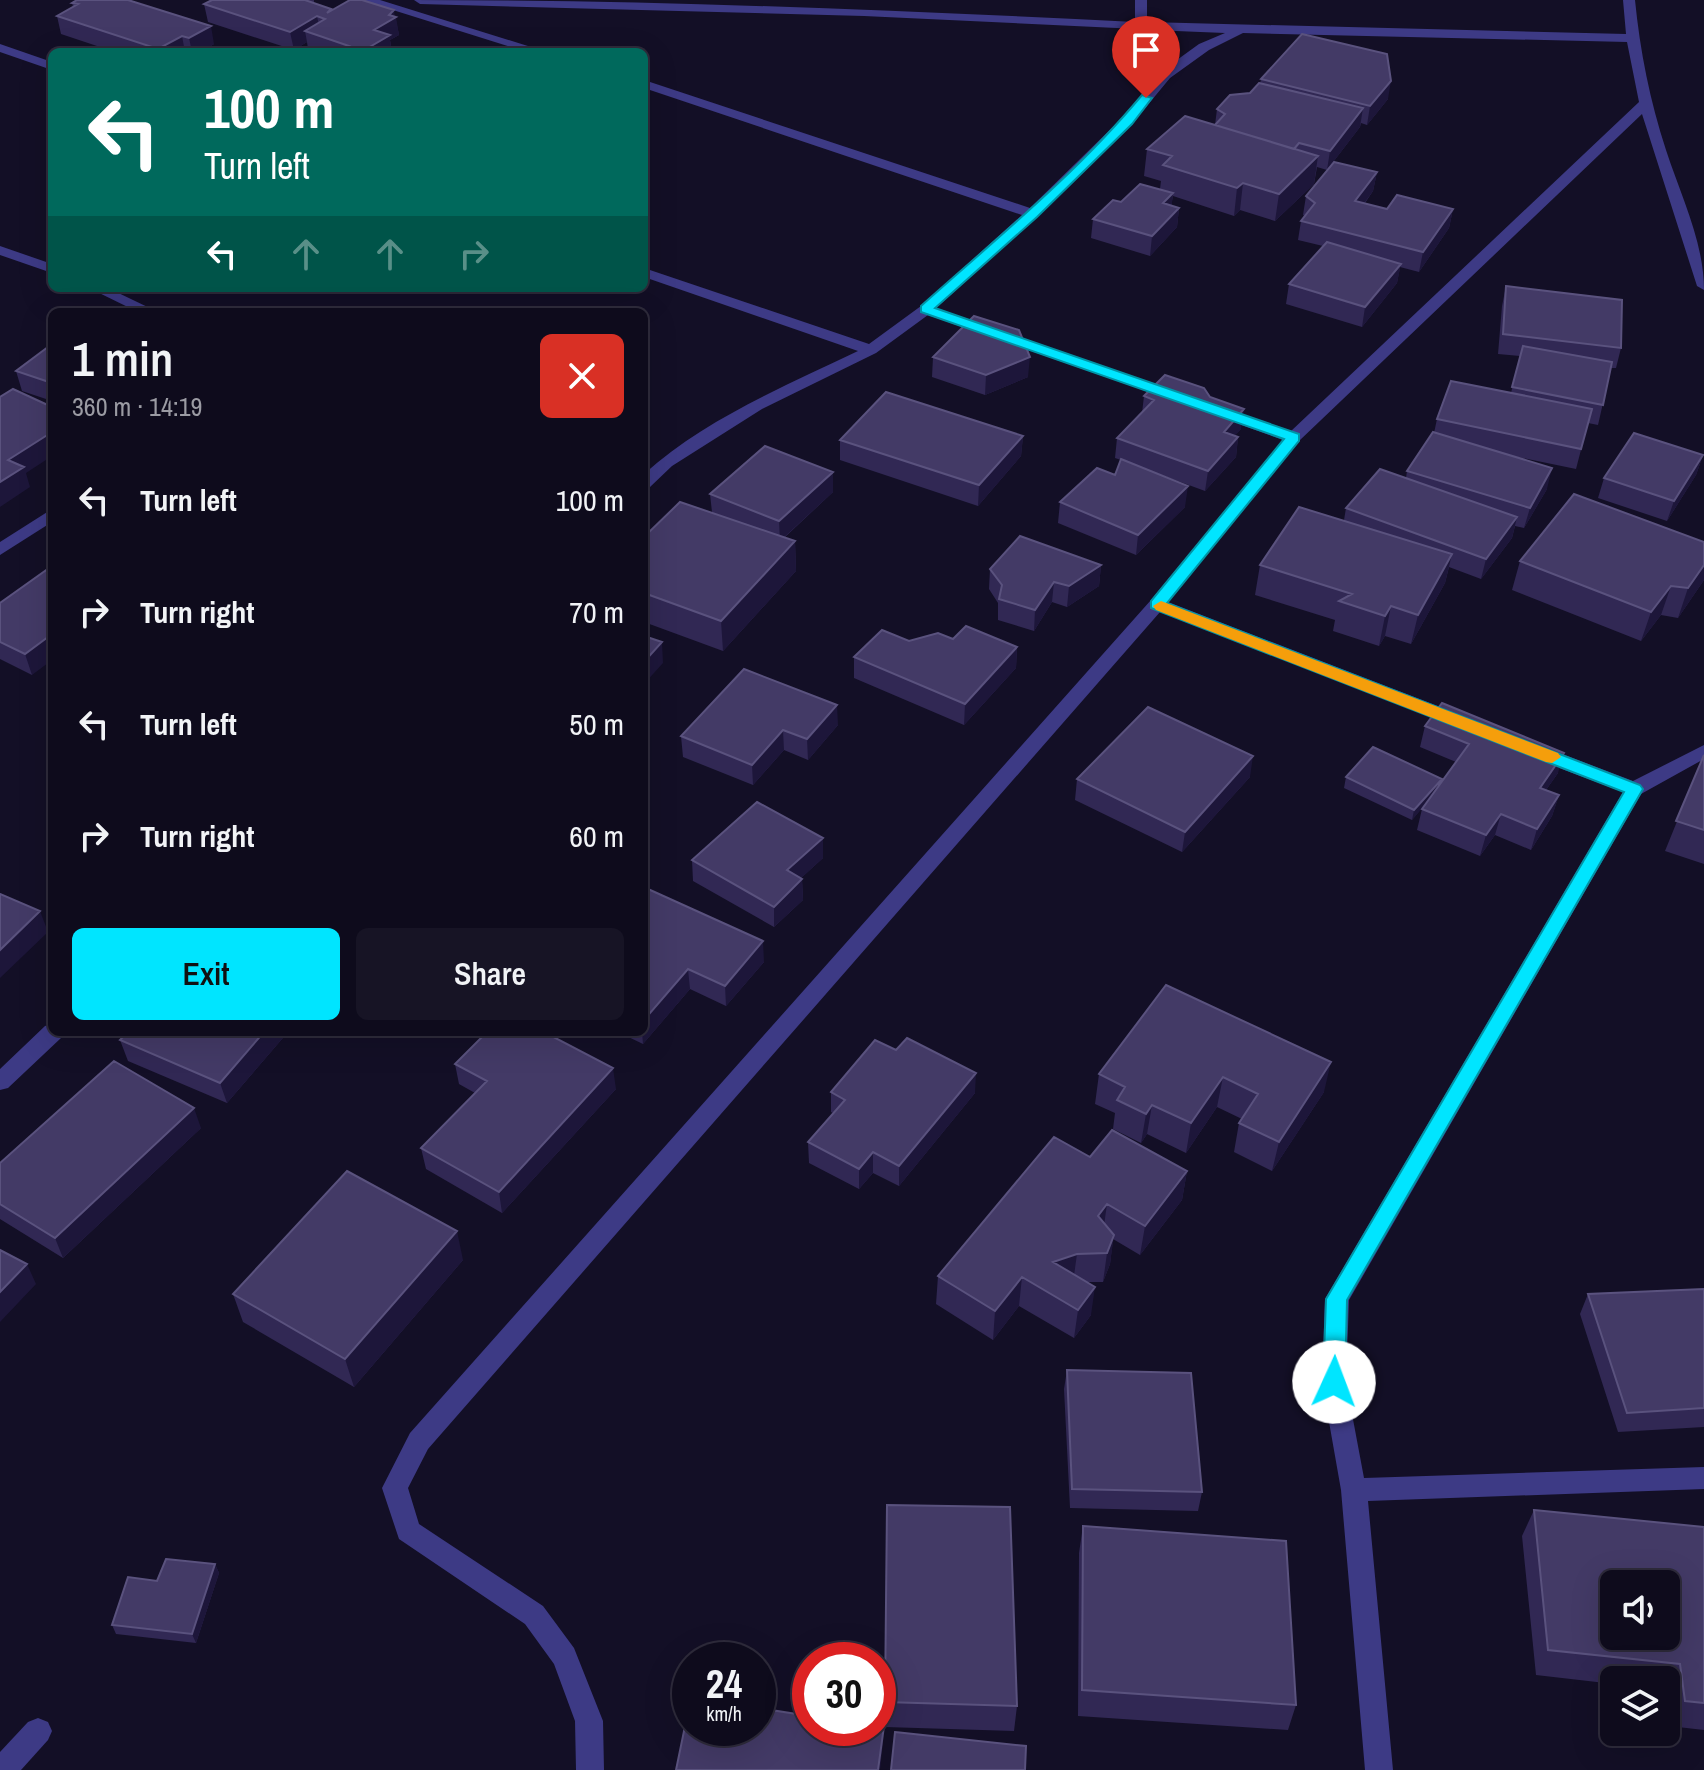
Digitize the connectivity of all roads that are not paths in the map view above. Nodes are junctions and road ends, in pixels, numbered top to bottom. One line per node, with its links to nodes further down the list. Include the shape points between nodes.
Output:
1 (367, 0): 9 (street)
2 (420, 0): 5 (street)
3 (1141, 0): 5 (street)
4 (1629, 0): 7 (street)
5 (1141, 25): 6 (street); 11 (street, via 1162,56)
6 (1245, 29): 7 (street); 11 (street, via 1204,47)
7 (1630, 38): 13 (street)
8 (0, 48): 10 (street)
9 (528, 48)
10 (48, 65)
11 (1165, 75): 14 (street, via 1127,121)
12 (648, 85): 14 (street)
13 (1644, 105): 16 (street); 24 (street)
14 (1032, 214): 22 (street)
15 (3, 254): 17 (street)
16 (1700, 262): 19 (street)
17 (48, 268)
18 (648, 273): 23 (street)
19 (1704, 286)
20 (105, 292): 21 (street)
21 (141, 308)
22 (926, 309): 23 (street); 24 (street)
23 (871, 350): 25 (street, via 756,406)
24 (1293, 438): 28 (street)
25 (648, 479)
26 (48, 517): 27 (street)
27 (0, 550)
28 (1157, 604): 29 (street); 39 (street, via 419,1441 395,1488 408,1531 534,1615 565,1657 589,1721)
29 (1475, 728)
30 (1518, 744): 32 (street)
31 (1704, 751): 32 (street)
32 (1634, 789): 36 (street, via 1337,1299 1334,1382)
33 (49, 1036): 34 (street)
34 (0, 1082)
35 (1704, 1478): 36 (street)
36 (1354, 1490): 40 (street)
37 (38, 1731): 38 (street)
38 (2, 1770)
39 (590, 1770)
40 (1379, 1770)

